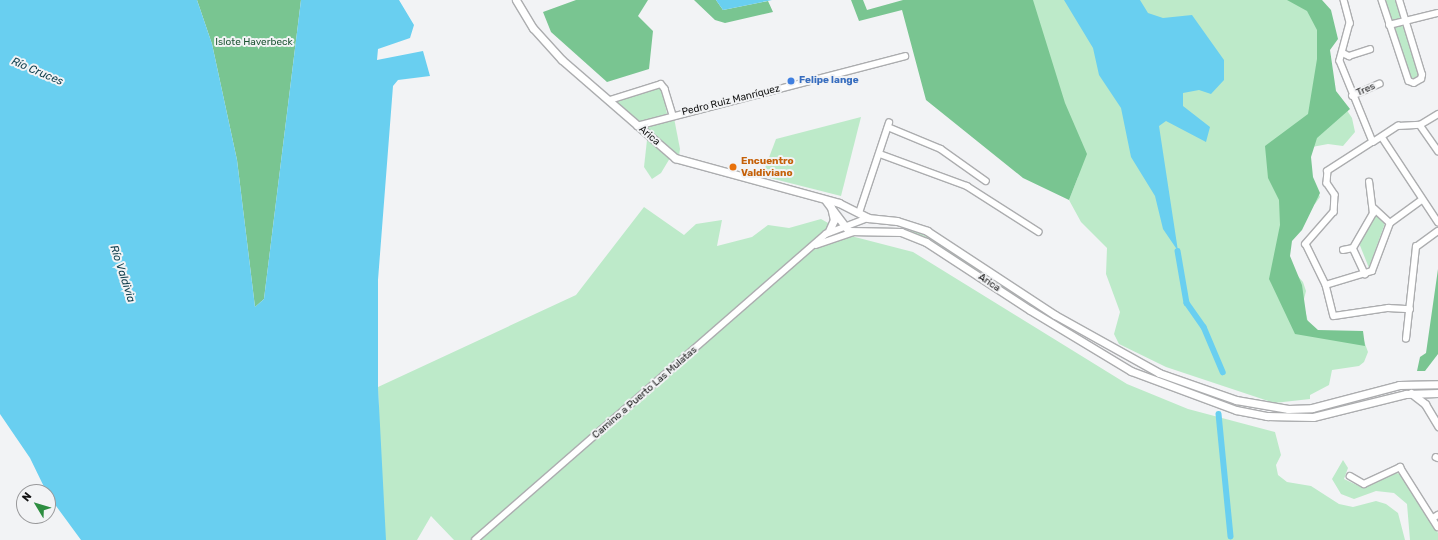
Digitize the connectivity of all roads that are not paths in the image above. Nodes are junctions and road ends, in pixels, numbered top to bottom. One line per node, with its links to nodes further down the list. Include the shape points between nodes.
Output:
1 (516, 0): 13 (main road, Arica, via 520,11 553,49)
2 (1344, 0): 9 (street, via 1350,23)
3 (1382, 0): 7 (street)
4 (1399, 0): 6 (street)
5 (1438, 13): 6 (street)
6 (1405, 21): 7 (street); 7 (street, via 1422,75 1421,79 1414,83 1409,81)
7 (1389, 25)
8 (1370, 49): 9 (street, via 1349,56)
9 (1343, 53): 12 (street, via 1340,61)
10 (905, 56): 15 (street, Pedro Ruiz Manríquez)
11 (1379, 84): 12 (street, Tres)
12 (1352, 96): 19 (street)
13 (610, 100): 15 (street, Pedro Ruiz Manríquez, via 661,84 665,89); 17 (main road, Arica)
14 (1438, 114): 16 (street)
15 (672, 116): 17 (street, Pedro Ruiz Manríquez)
16 (1420, 125): 18 (street, via 1398,126); 20 (street)
17 (637, 126): 25 (main road, Arica, via 675,158)
18 (1382, 137): 19 (street); 24 (street)
19 (1373, 142): 40 (street, via 1325,176 1335,195 1334,212 1306,244)
20 (1438, 151)
21 (880, 154): 22 (street, via 889,125 941,149); 27 (street); 35 (street, via 967,186)
22 (986, 181)
23 (1369, 182): 26 (street)
24 (1422, 200): 29 (street); 30 (street)
25 (828, 203): 27 (main road, Arica); 31 (main road); 32 (main road, via 834,220)
26 (1374, 208): 30 (street); 37 (street)
27 (859, 213): 28 (main road, Arica)
28 (868, 218): 31 (street, Camino a Puerto Las Mulatas); 43 (main road, Arica, via 906,224 937,235 1055,315 1159,373 1236,400 1288,409 1312,408 1404,384)
29 (1438, 222)
30 (1390, 223): 39 (street, via 1383,236 1376,264)
31 (844, 224): 32 (street, Camino a Puerto Las Mulatas); 34 (main road)
32 (829, 231): 36 (street, Camino a Puerto Las Mulatas)
33 (1438, 231): 41 (street, via 1416,247)
34 (853, 232): 36 (street, Camino a Puerto Las Mulatas); 45 (main road, Arica, via 901,232 926,242 1030,310 1154,381 1236,410 1267,416 1313,417)
35 (1039, 232)
36 (814, 246): 51 (street, Camino a Puerto Las Mulatas)
37 (1353, 248): 38 (street); 39 (street)
38 (1343, 250)
39 (1365, 274): 40 (street)
40 (1326, 285): 41 (street, via 1331,312 1338,316 1388,308)
41 (1410, 309): 42 (street)
42 (1406, 339)
43 (1438, 384)
44 (1438, 393): 45 (main road, Arica)
45 (1411, 394): 46 (main road, via 1425,404)
46 (1438, 426)
47 (1350, 476): 49 (street, via 1364,484 1400,467)
48 (1438, 515): 49 (street)
49 (1432, 518): 50 (street)
50 (1438, 525)
51 (476, 540)

